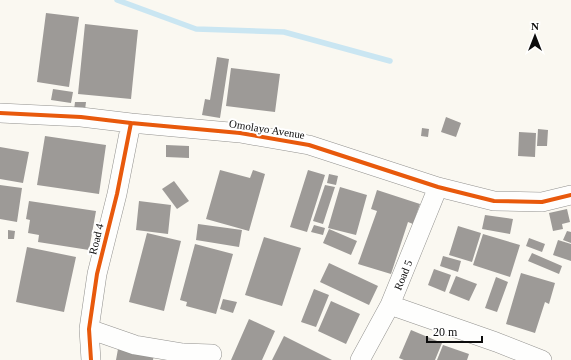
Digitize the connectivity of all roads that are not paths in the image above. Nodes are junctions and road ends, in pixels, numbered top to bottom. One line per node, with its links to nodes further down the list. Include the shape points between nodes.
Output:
1 (0, 113): 2 (street, Omolayo Avenue, via 82,117)
2 (131, 123): 3 (street, Omolayo Avenue, via 240,133 309,145); 6 (street, Road 4, via 97,274)
3 (438, 187): 4 (street, Omolayo Avenue, via 494,201 542,202); 5 (street, Road 5)
4 (571, 196)
5 (390, 305): 9 (street, Road 5); 10 (street)
6 (89, 329): 7 (street, via 136,345 183,353); 8 (street, Road 4)
7 (212, 354)
8 (91, 360)
9 (360, 360)
10 (542, 360)

